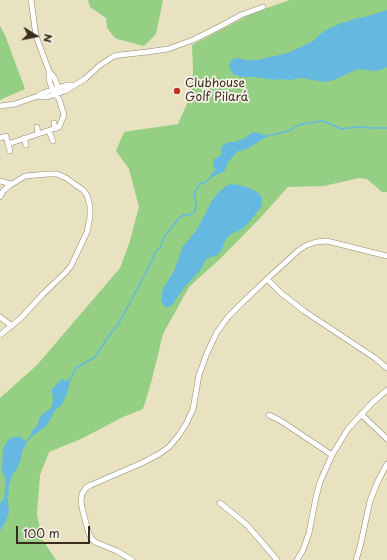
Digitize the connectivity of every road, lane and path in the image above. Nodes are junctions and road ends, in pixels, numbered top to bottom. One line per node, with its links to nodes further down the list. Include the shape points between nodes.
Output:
1 (31, 0): 3 (street, via 36,36 49,71 54,77)
2 (263, 7): 3 (street, via 168,49 114,56 85,79 65,91)
3 (57, 91): 4 (street, via 47,97 38,96); 7 (street, via 64,115 59,127)
4 (0, 106)
5 (54, 123): 7 (street)
6 (37, 128): 9 (street)
7 (55, 129): 8 (street)
8 (49, 131): 9 (street); 12 (street)
9 (38, 134): 11 (street)
10 (0, 138): 13 (street, via 6,136)
11 (24, 138): 13 (street, via 16,138); 14 (street)
12 (53, 141)
13 (8, 144): 15 (street)
14 (26, 145)
15 (10, 151)
16 (0, 181): 17 (street)
17 (11, 184): 18 (street); 22 (street, via 25,176 57,174 83,190 90,206 87,232 71,266)
18 (0, 197)
19 (387, 256): 20 (street, via 327,241 316,242 299,250)
20 (267, 279): 24 (street, via 304,311); 32 (street, via 228,317 217,332 199,375 193,409 179,435 159,454 91,485 82,494 82,508 92,539)
21 (0, 317): 22 (street)
22 (12, 326): 23 (street)
23 (0, 335)
24 (387, 368)
25 (387, 390): 26 (street)
26 (360, 414): 28 (street); 29 (street)
27 (269, 415): 29 (street)
28 (386, 438)
29 (332, 455): 34 (street, via 316,497 309,533)
30 (386, 466): 35 (street, via 370,501)
31 (220, 503): 33 (street, via 247,525)
32 (132, 560)
33 (277, 560)
34 (297, 560)
35 (356, 560)

